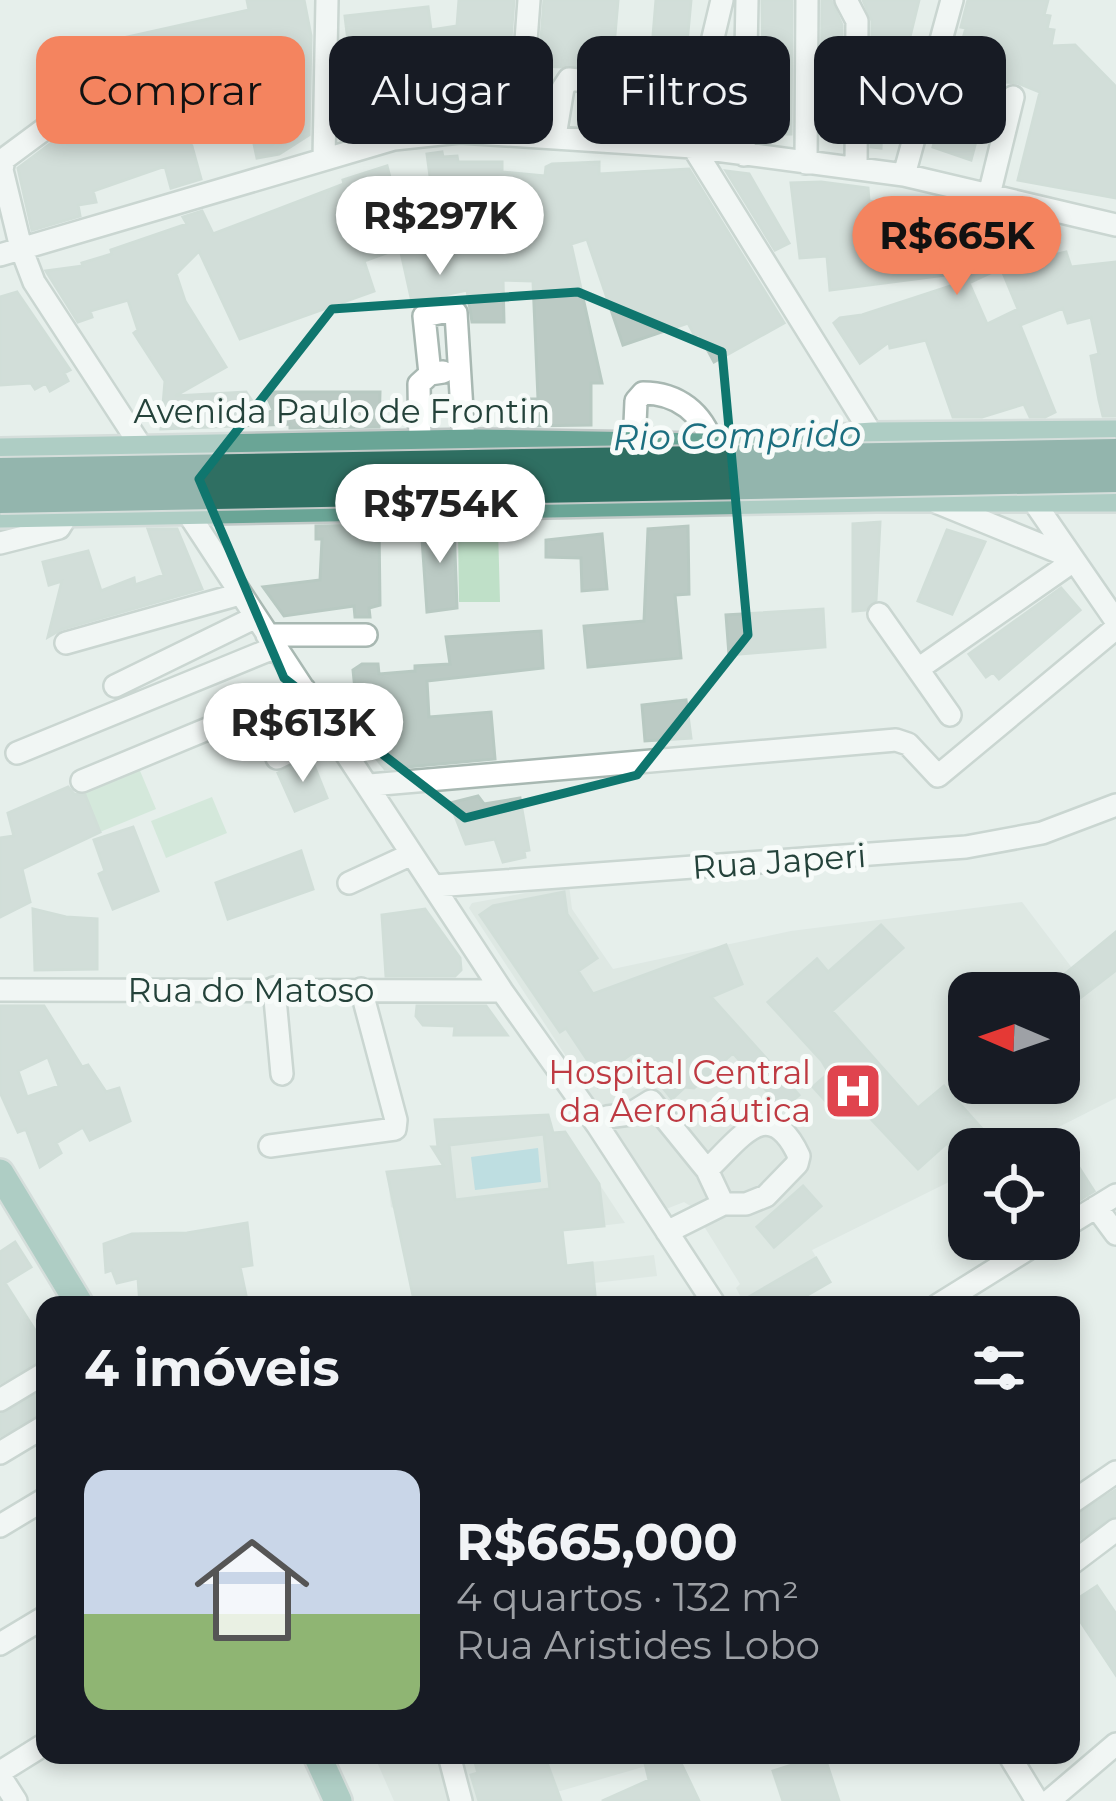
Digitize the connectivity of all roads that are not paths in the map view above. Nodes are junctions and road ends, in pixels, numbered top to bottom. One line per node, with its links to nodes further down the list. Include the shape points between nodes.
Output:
1 (327, 0): 16 (street)
2 (529, 0): 8 (street)
3 (722, 0): 11 (street, via 701,88 569,79)
4 (747, 0): 15 (street)
5 (807, 0): 17 (street)
6 (846, 0): 18 (street, via 857,20)
7 (952, 0): 19 (street)
8 (526, 36)
9 (1013, 97): 20 (street)
10 (553, 136): 11 (street)
11 (556, 136): 14 (street)
12 (36, 138): 22 (street, via 2,164)
13 (376, 144): 16 (street)
14 (693, 147): 15 (street); 26 (street)
15 (744, 155): 17 (street)
16 (324, 159): 22 (street)
17 (806, 163): 18 (street)
18 (856, 168): 19 (street)
19 (904, 175): 20 (street)
20 (989, 195): 21 (street)
21 (1116, 225)
22 (10, 251): 32 (street)
23 (460, 370): 24 (street); 24 (street, via 457,313 447,309 424,316); 28 (street)
24 (430, 374): 29 (street, via 419,384)
25 (1116, 434): 27 (main road, Avenida Paulo de Frontin)
26 (873, 436): 27 (main road, Avenida Paulo de Frontin); 30 (main road, Avenida Paulo de Frontin); 38 (street, bridge)
27 (1030, 436): 41 (main road, bridge)
28 (469, 443): 29 (main road, Avenida Paulo de Frontin); 31 (main road, Avenida Paulo de Frontin); 43 (main road, bridge)
29 (420, 444): 32 (main road, Avenida Paulo de Frontin)
30 (709, 446): 31 (main road, Avenida Paulo de Frontin); 31 (street, via 707,426 686,406 643,393 635,400); 42 (main road, bridge)
31 (634, 447)
32 (142, 449): 33 (main road, Avenida Paulo de Frontin); 44 (street, bridge)
33 (0, 452)
34 (1116, 454): 35 (highway, bridge)
35 (0, 473)
36 (1116, 477): 37 (highway, bridge)
37 (0, 498)
38 (876, 498): 40 (main road); 42 (main road)
39 (1116, 498): 41 (main road)
40 (930, 499): 41 (main road); 48 (street)
41 (1032, 499): 48 (street)
42 (706, 503): 43 (main road)
43 (475, 507): 44 (main road)
44 (186, 510): 45 (main road); 49 (street)
45 (69, 512): 46 (main road); 47 (street, via 59,528)
46 (0, 514)
47 (0, 543)
48 (1070, 559): 51 (street); 55 (street)
49 (240, 594): 52 (street); 54 (street)
50 (879, 614): 55 (street)
51 (1116, 625): 63 (street, via 938,776 896,740)
52 (266, 633): 53 (street); 56 (street); 57 (street); 60 (street)
53 (366, 635)
54 (66, 643)
55 (918, 669): 58 (street)
56 (115, 686)
57 (304, 689): 59 (street); 62 (street)
58 (950, 716)
59 (332, 731): 61 (street); 63 (street)
60 (17, 753)
61 (278, 758)
62 (82, 781)
63 (370, 785): 65 (street)
64 (1116, 805): 67 (street, Rua Japeri, via 966,848)
65 (412, 854): 66 (street); 67 (street)
66 (349, 883)
67 (435, 886): 71 (street)
68 (274, 988): 69 (street, Rua do Matoso); 70 (street, Rua do Matoso); 72 (street)
69 (361, 989): 71 (street, Rua do Matoso); 74 (street, via 395,1129)
70 (0, 990)
71 (502, 991): 73 (street)
72 (282, 1074)
73 (598, 1126): 75 (street, via 651,1101); 81 (street)
74 (269, 1147)
75 (707, 1170): 78 (street); 78 (street, via 766,1122 796,1149 797,1164 766,1196)
76 (0, 1173): 84 (main road)
77 (1116, 1195): 79 (street)
78 (723, 1204): 81 (street)
79 (1096, 1207): 80 (street); 82 (street)
80 (1080, 1217)
81 (667, 1232): 85 (street)
82 (1116, 1234)
83 (1010, 1260): 86 (street)
84 (75, 1296)
85 (709, 1296)
86 (952, 1296)
87 (36, 1378): 88 (street)
88 (0, 1400)
89 (36, 1431): 90 (street)
90 (0, 1453)
91 (1116, 1472): 92 (street)
92 (1080, 1497)
93 (36, 1504): 94 (street)
94 (0, 1526)
95 (1116, 1530): 96 (street)
96 (1080, 1557)
97 (36, 1622): 98 (street)
98 (0, 1644)
99 (1116, 1744): 101 (street)
100 (36, 1750): 105 (street)
101 (1098, 1760): 110 (street); 111 (street)
102 (320, 1764): 106 (main road)
103 (451, 1764): 108 (street)
104 (1014, 1764): 109 (street)
105 (0, 1774): 107 (street)
106 (331, 1799)
107 (16, 1801)
108 (461, 1801)
109 (1037, 1801)
110 (1049, 1801)
111 (1079, 1801)

